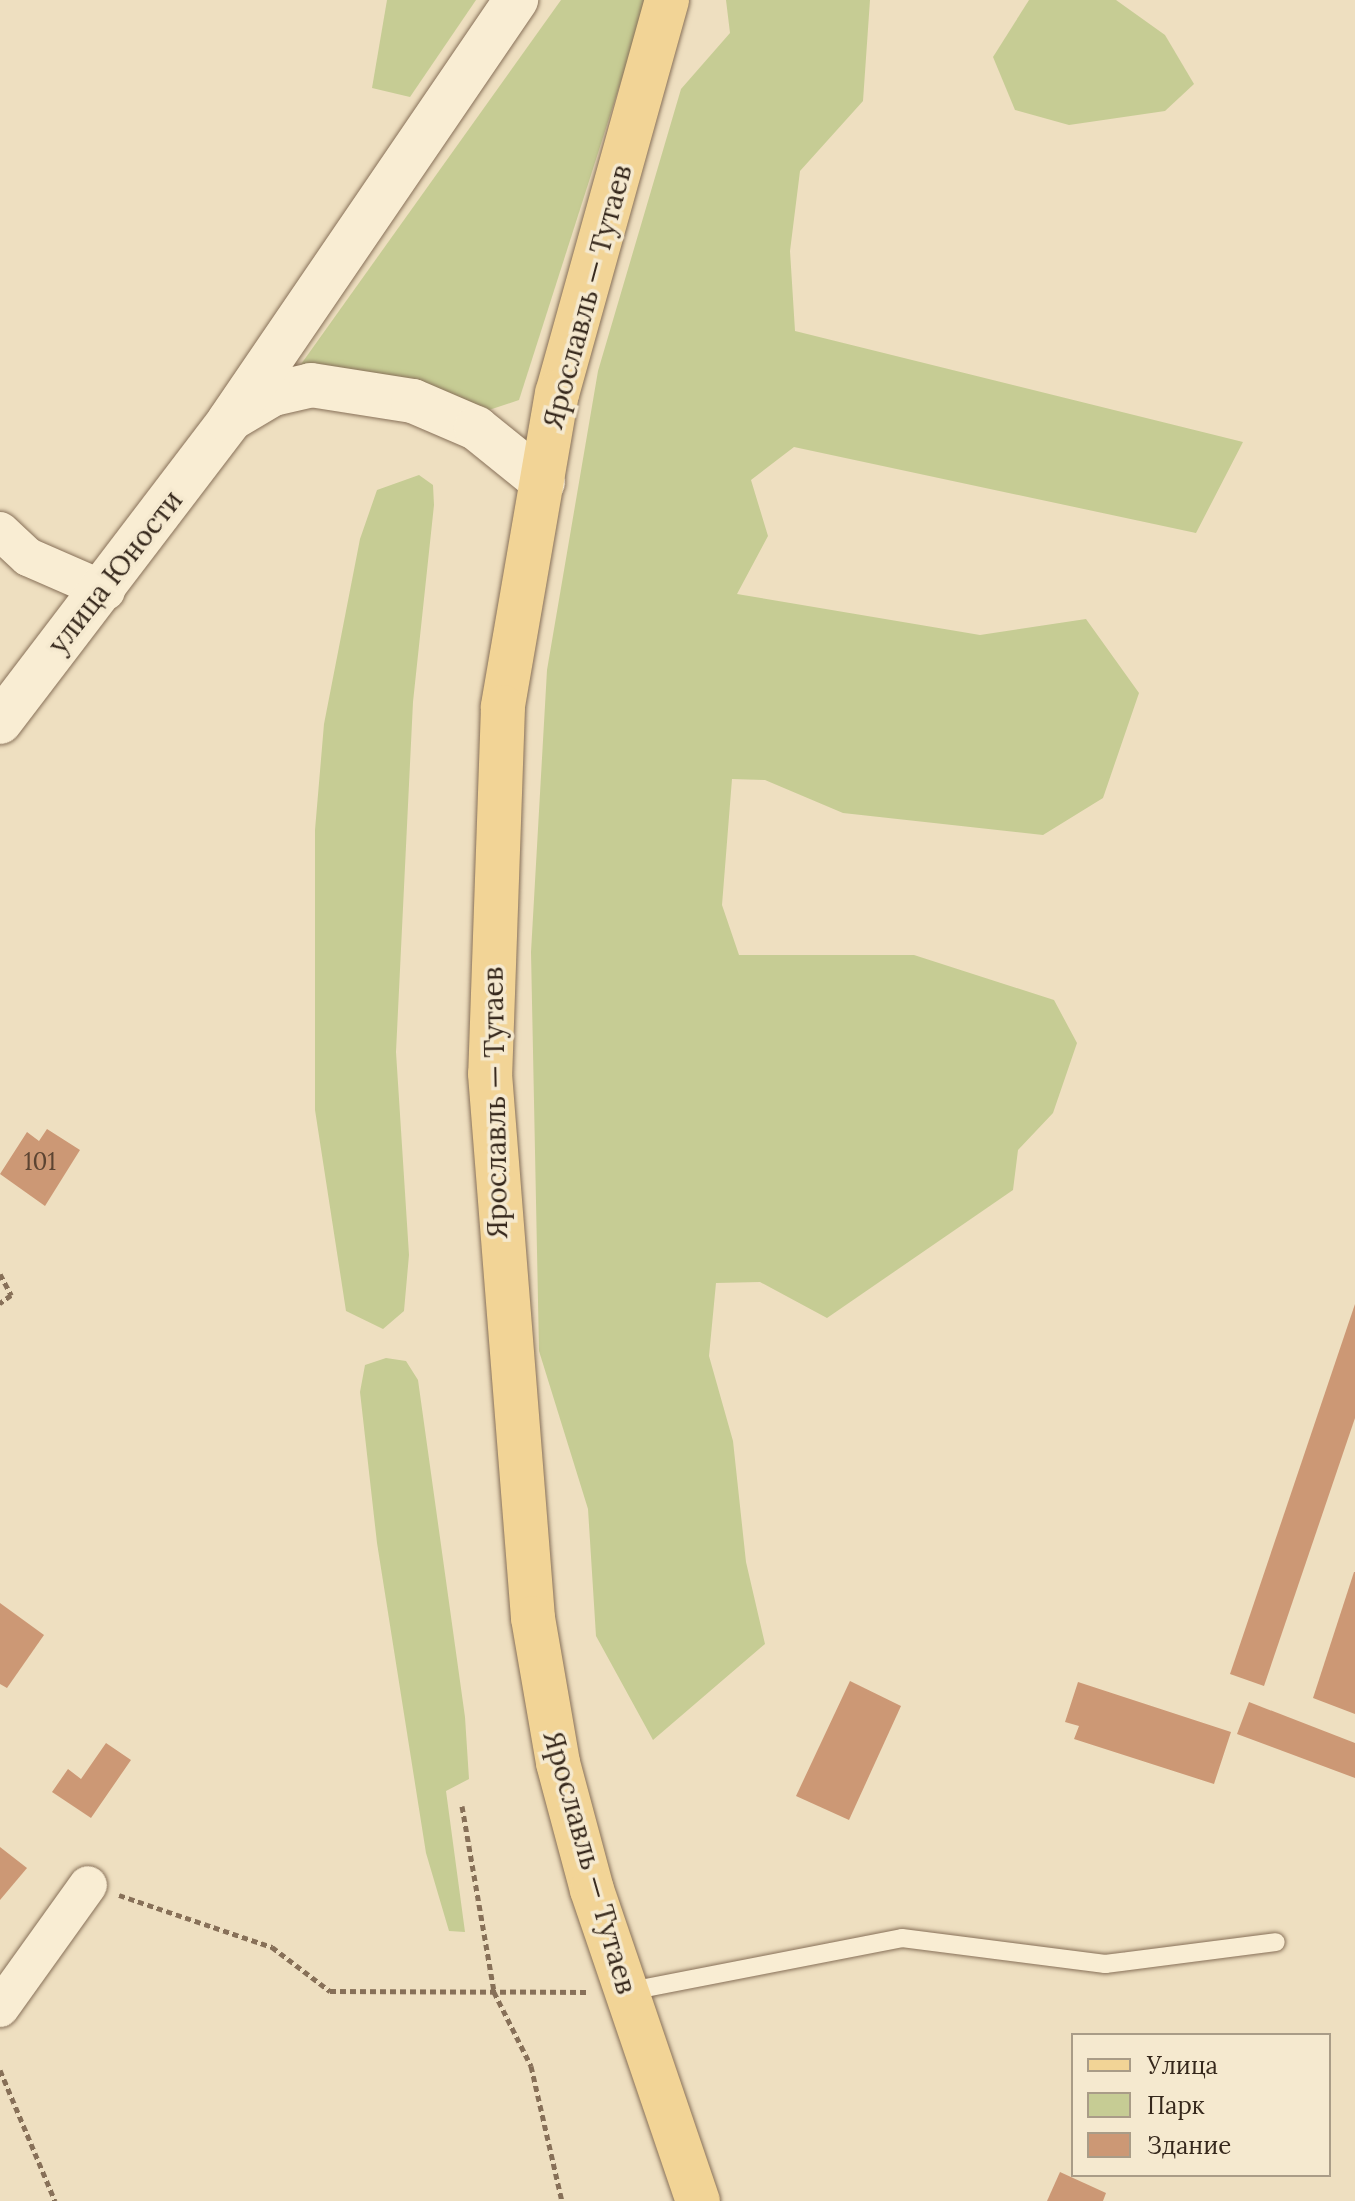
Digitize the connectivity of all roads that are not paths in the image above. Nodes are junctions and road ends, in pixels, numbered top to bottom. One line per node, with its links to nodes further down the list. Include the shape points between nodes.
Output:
1 (516, 0): 3 (street, улица Юности)
2 (667, 0): 4 (main road, Ярославль — Тутаев, via 557,393)
3 (229, 421): 4 (street, via 273,394 311,385 357,389 413,401 476,428); 6 (street, улица Юности)
4 (543, 482): 10 (main road, Ярославль — Тутаев, via 503,707 492,879 490,1074 499,1256 533,1618 555,1749)
5 (0, 531): 6 (street, via 28,557)
6 (106, 591): 7 (street, улица Юности)
7 (0, 722)
8 (88, 1885): 11 (street)
9 (1276, 1942): 10 (lane, via 1105,1964 902,1938)
10 (625, 1992): 12 (main road, Ярославль — Тутаев)
11 (0, 2008)
12 (698, 2201)

